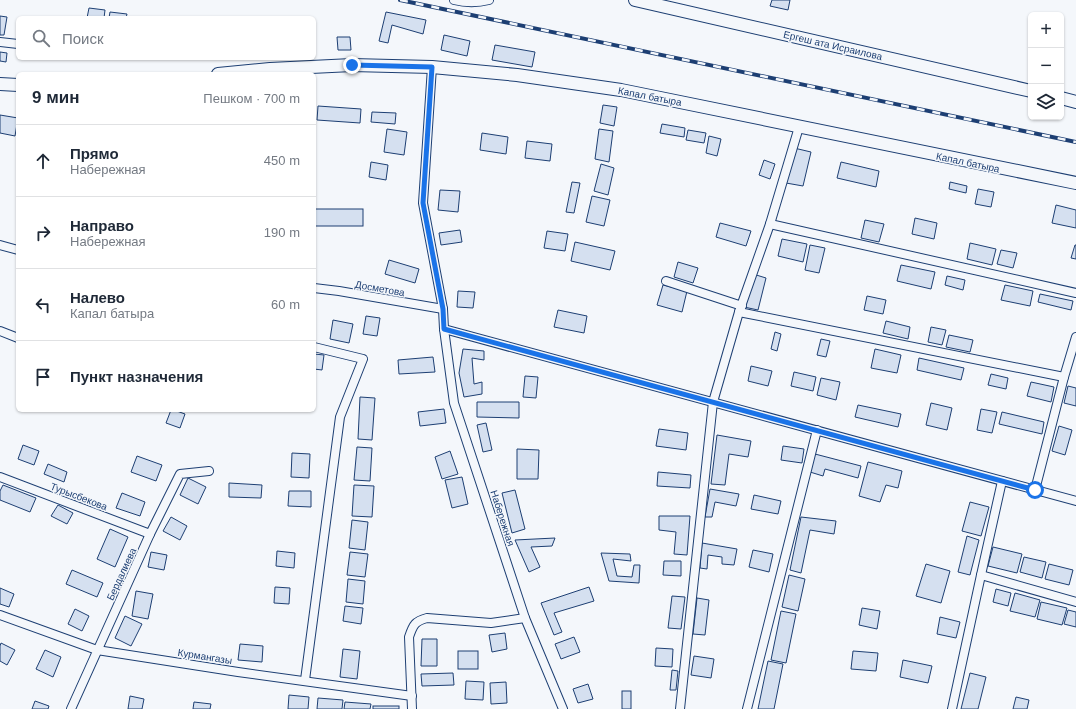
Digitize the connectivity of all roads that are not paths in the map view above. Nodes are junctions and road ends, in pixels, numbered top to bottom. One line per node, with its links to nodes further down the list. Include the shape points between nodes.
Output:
1 (454, 0): 2 (street)
2 (489, 0)
3 (635, 0): 4 (main road, Ергеш ата Исраилова)
4 (659, 3): 11 (main road, Ергеш ата Исраилова)
5 (0, 42): 6 (street)
6 (16, 44)
7 (432, 67): 8 (main road, Капал батыра, via 352,65); 14 (main road, Капал батыра, via 517,74 621,90); 22 (street, Набережная, via 423,203)
8 (239, 72)
9 (0, 84): 10 (main road)
10 (16, 85)
11 (1028, 90)
12 (1064, 99): 13 (main road)
13 (1076, 102)
14 (799, 127): 15 (main road, Капал батыра); 16 (street)
15 (1076, 183)
16 (770, 224): 21 (street); 23 (street)
17 (0, 245): 18 (street)
18 (16, 249)
19 (666, 281): 23 (street)
20 (316, 288): 22 (street, Досметова)
21 (1076, 293)
22 (443, 309): 24 (street, Набережная)
23 (740, 309): 29 (street); 30 (street)
24 (444, 329): 30 (street); 41 (street, Набережная, via 454,403)
25 (0, 331): 26 (street)
26 (16, 337)
27 (1076, 337): 29 (street)
28 (316, 347): 43 (street, via 363,359 340,417)
29 (1064, 377): 35 (street)
30 (714, 402): 31 (street); 48 (street)
31 (817, 430): 34 (street); 49 (street)
32 (209, 471): 37 (street, Бердалиева, via 180,474)
33 (0, 477): 37 (street, Турысбекова)
34 (1002, 481): 35 (street); 38 (street)
35 (1035, 490): 36 (street)
36 (1076, 501)
37 (150, 534): 42 (street, Бердалиева)
38 (981, 576): 39 (street); 50 (street)
39 (1076, 602)
40 (0, 615): 42 (street, Курмангазы)
41 (525, 618): 44 (street, via 491,623 427,618 418,620 409,637); 47 (street, Набережная)
42 (97, 650): 43 (street, Курмангазы); 45 (street, Бердалиева)
43 (305, 680): 44 (street, Курмангазы)
44 (412, 696): 46 (street)
45 (72, 709)
46 (412, 709)
47 (563, 709)
48 (680, 709)
49 (747, 709)
50 (952, 709)

